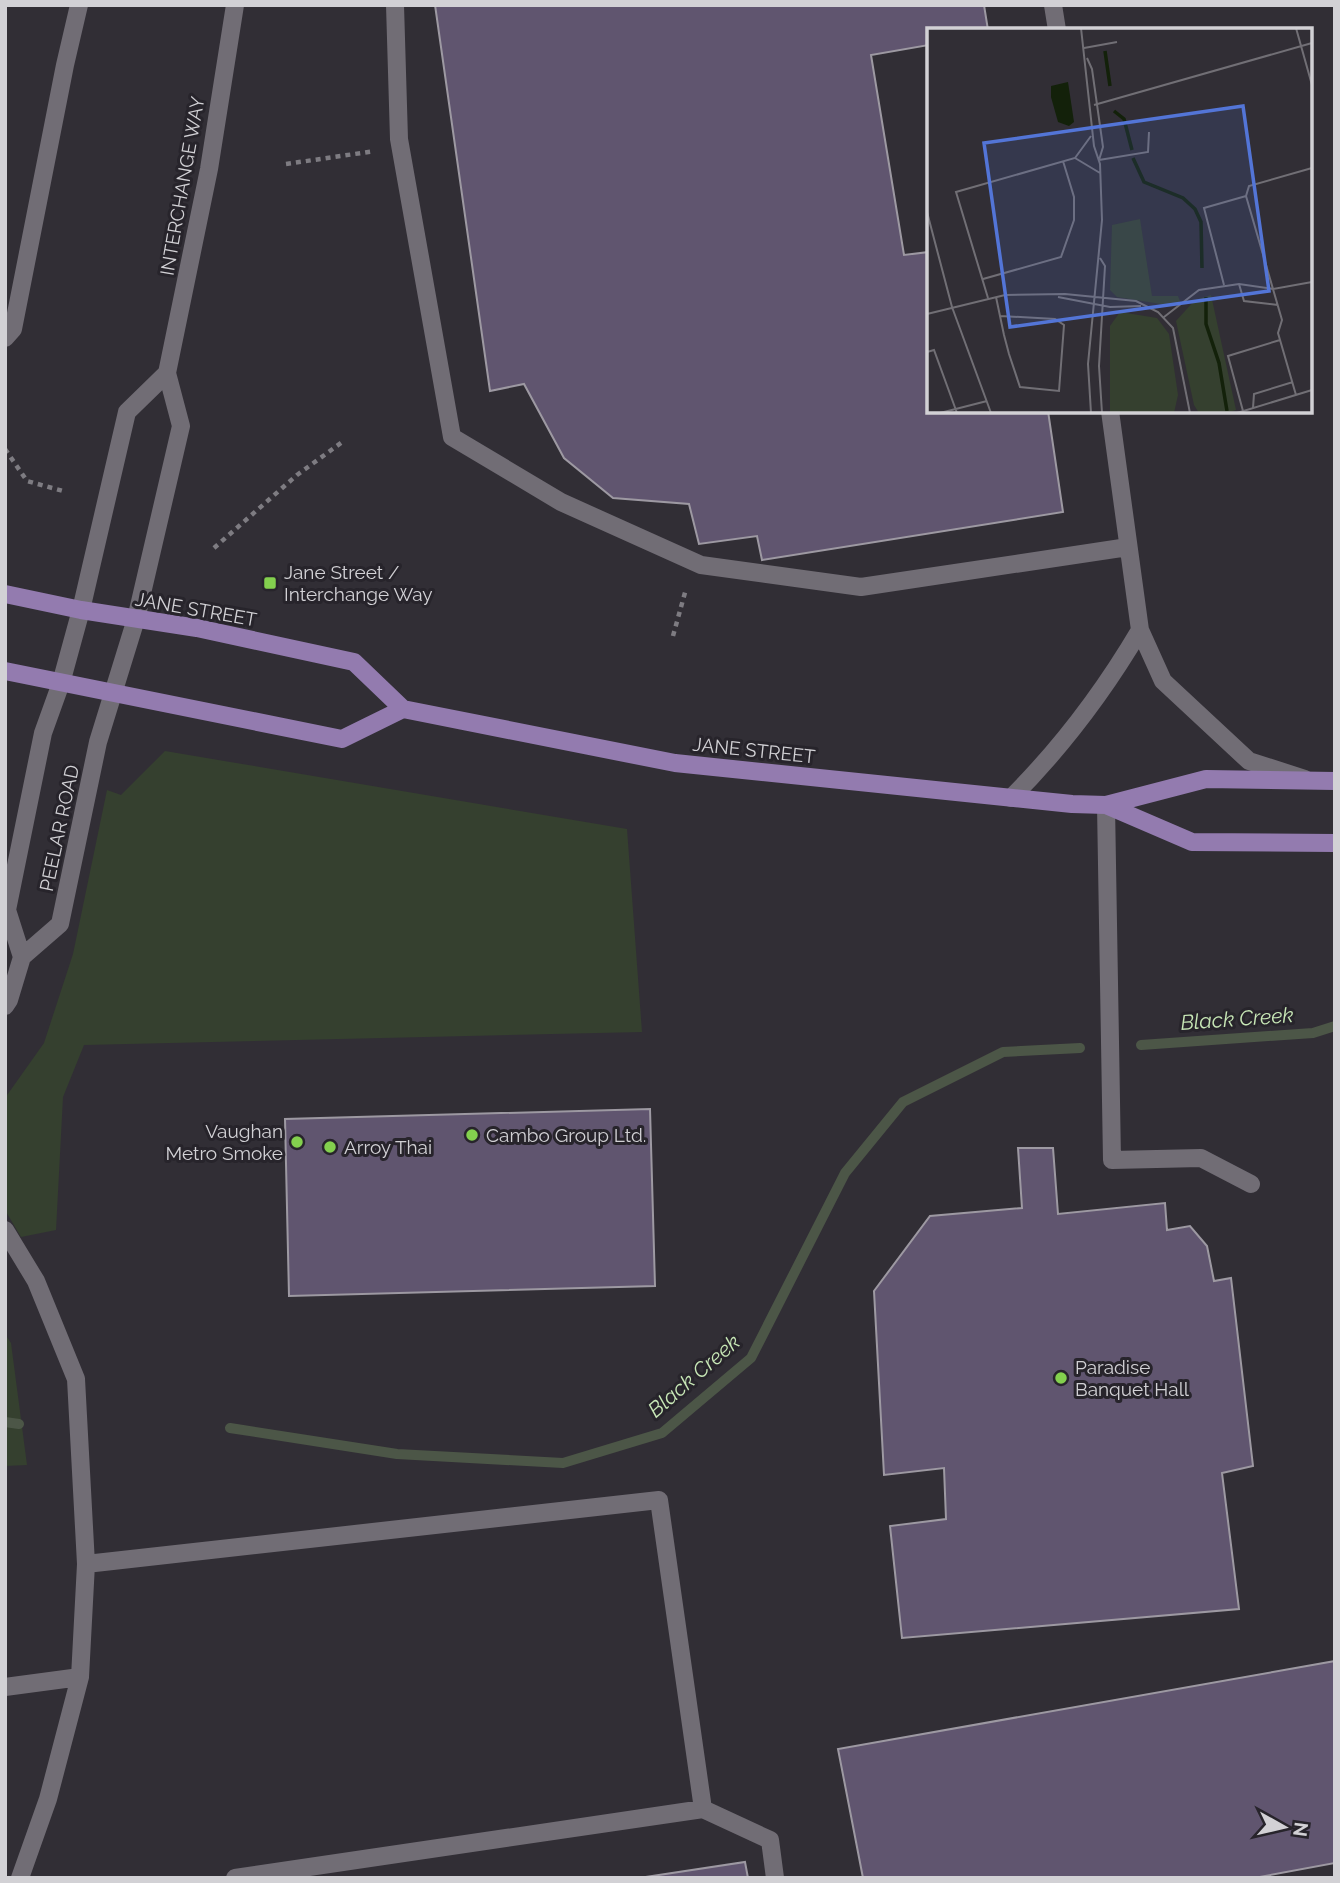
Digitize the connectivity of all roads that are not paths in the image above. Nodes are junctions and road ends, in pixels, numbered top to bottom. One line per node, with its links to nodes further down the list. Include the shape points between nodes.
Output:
1 (79, 5): 6 (street, via 13,329)
2 (235, 5): 7 (street, INTERCHANGE WAY, via 209,169)
3 (395, 5): 9 (street, via 400,147 452,437 561,502 701,565 861,587)
4 (1053, 5): 5 (street)
5 (1057, 28)
6 (5, 338)
7 (167, 373): 11 (street, via 127,412); 12 (street, INTERCHANGE WAY, via 181,426)
8 (1110, 413): 9 (street)
9 (1128, 547): 13 (street)
10 (5, 594): 11 (main road, JANE STREET)
11 (81, 610): 12 (main road, JANE STREET); 15 (street, PEELAR ROAD)
12 (136, 619): 16 (street, INTERCHANGE WAY); 17 (main road, JANE STREET, via 354,662)
13 (1140, 630): 18 (street, via 1163,681 1233,748 1249,761); 20 (street, via 1049,760)
14 (5, 671): 15 (main road)
15 (61, 683): 16 (main road); 23 (street, PEELAR ROAD, via 43,733 7,910)
16 (113, 693): 17 (main road, via 342,739); 23 (street, PEELAR ROAD, via 98,742 60,924)
17 (403, 709): 20 (main road, JANE STREET, via 674,763)
18 (1308, 780): 19 (main road, JANE STREET); 21 (main road, JANE STREET, via 1206,779)
19 (1335, 781)
20 (1011, 798): 21 (main road, JANE STREET)
21 (1106, 804): 22 (main road, JANE STREET, via 1192,842); 25 (street, via 1112,1160 1201,1158)
22 (1335, 843)
23 (22, 957): 24 (street)
24 (5, 1006)
25 (1251, 1184)
26 (5, 1230): 27 (street, via 36,1281 76,1379)
27 (86, 1564): 28 (street); 30 (street, via 659,1500)
28 (80, 1677): 29 (street); 31 (street, via 48,1799)
29 (5, 1687)
30 (703, 1809): 32 (street); 33 (street, via 770,1840)
31 (20, 1878)
32 (235, 1878)
33 (775, 1878)

